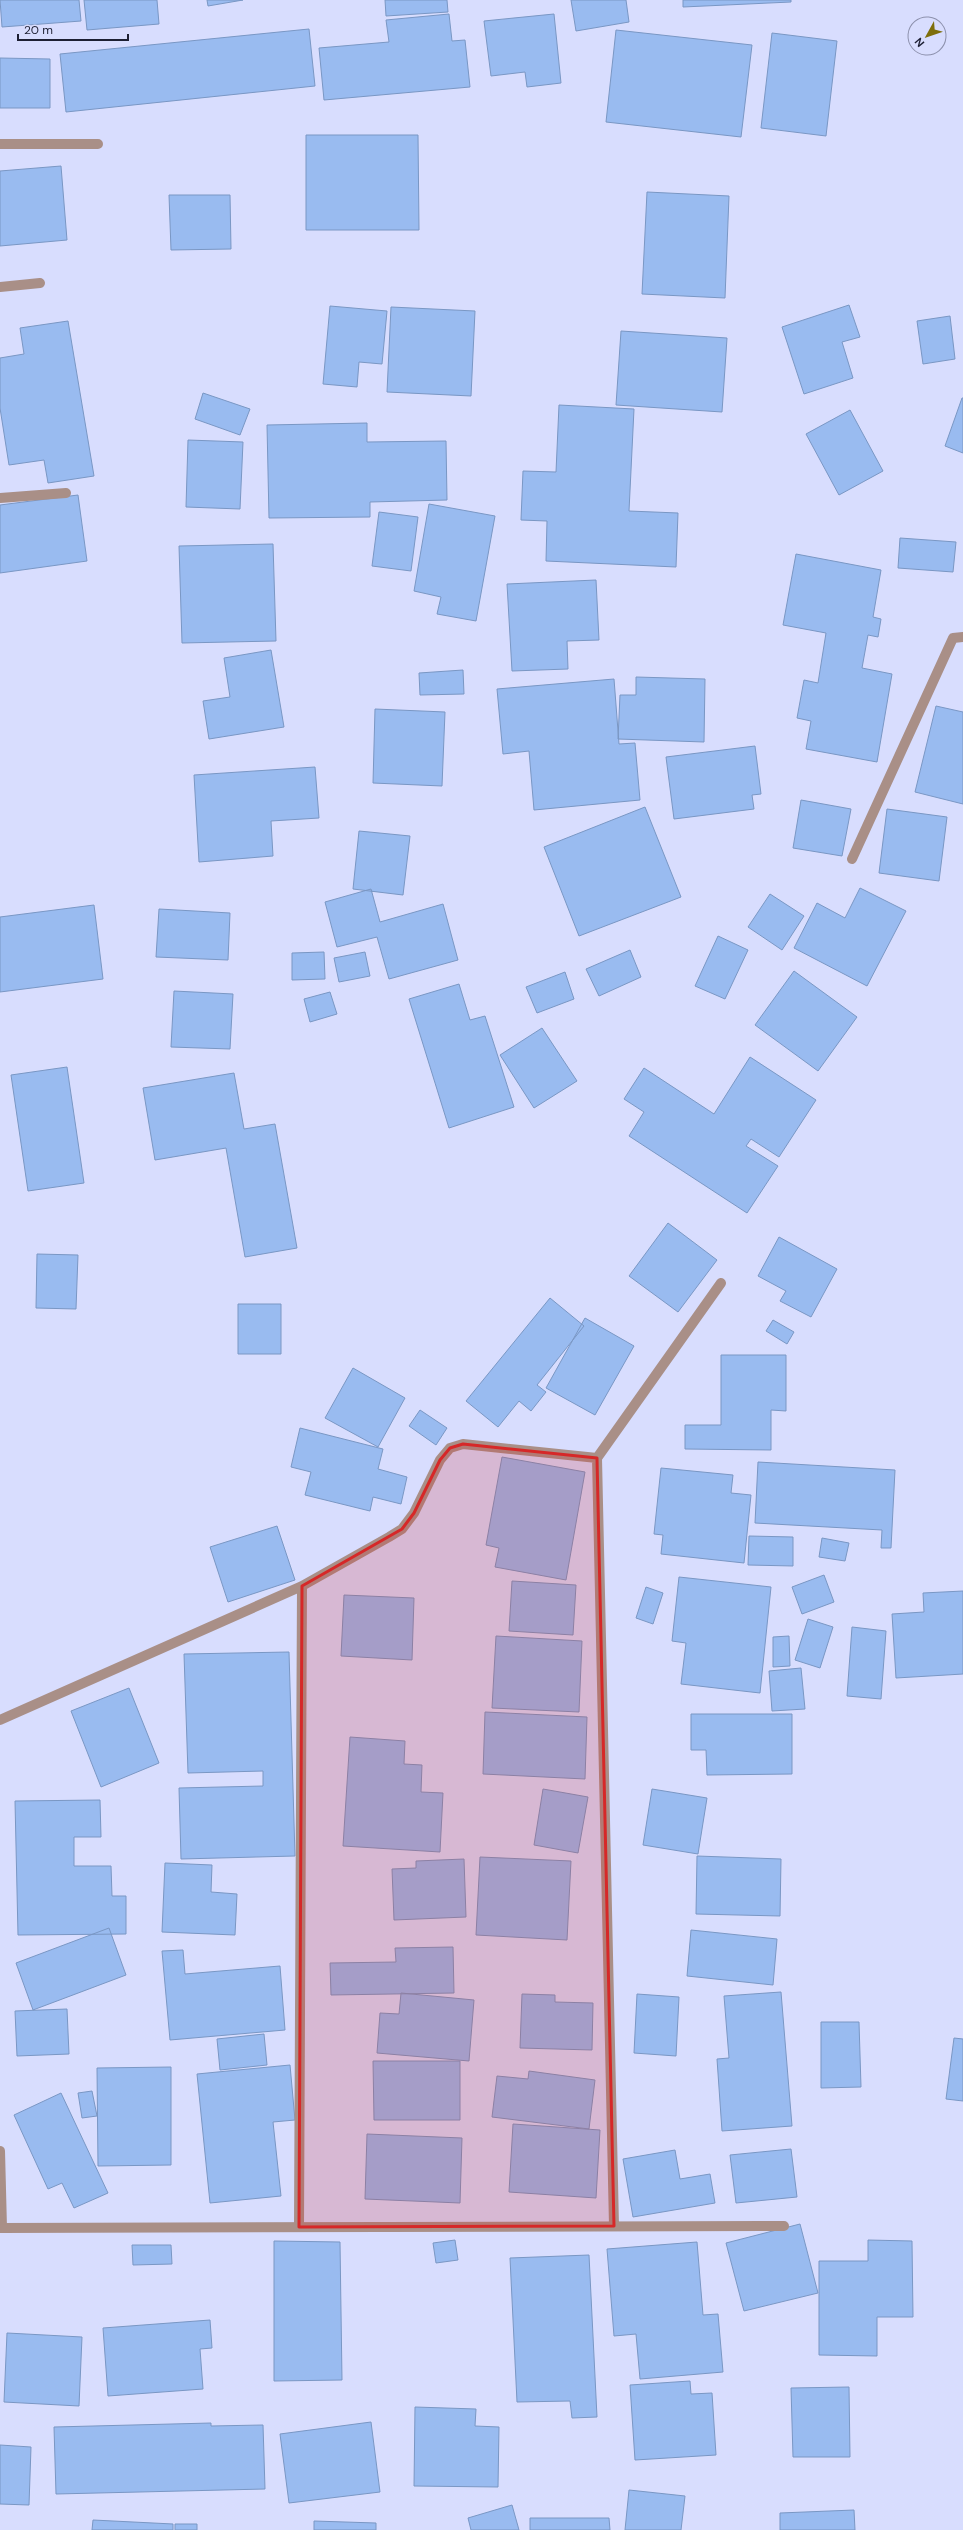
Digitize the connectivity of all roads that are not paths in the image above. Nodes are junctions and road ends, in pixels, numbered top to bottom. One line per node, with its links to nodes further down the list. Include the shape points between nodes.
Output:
1 (0, 144): 2 (street)
2 (98, 144)
3 (40, 283): 4 (street)
4 (0, 287)
5 (66, 493): 6 (street)
6 (0, 498)
7 (963, 637): 8 (street, via 953,638)
8 (852, 859)
9 (721, 1283): 10 (street)
10 (597, 1458): 11 (street, via 463,1444 450,1448 440,1460 414,1512 402,1529); 14 (street)
11 (302, 1586): 12 (street); 16 (street)
12 (0, 1720)
13 (0, 2151): 17 (street)
14 (614, 2226): 15 (street); 16 (street)
15 (784, 2226)
16 (299, 2227): 17 (street)
17 (1, 2228)

